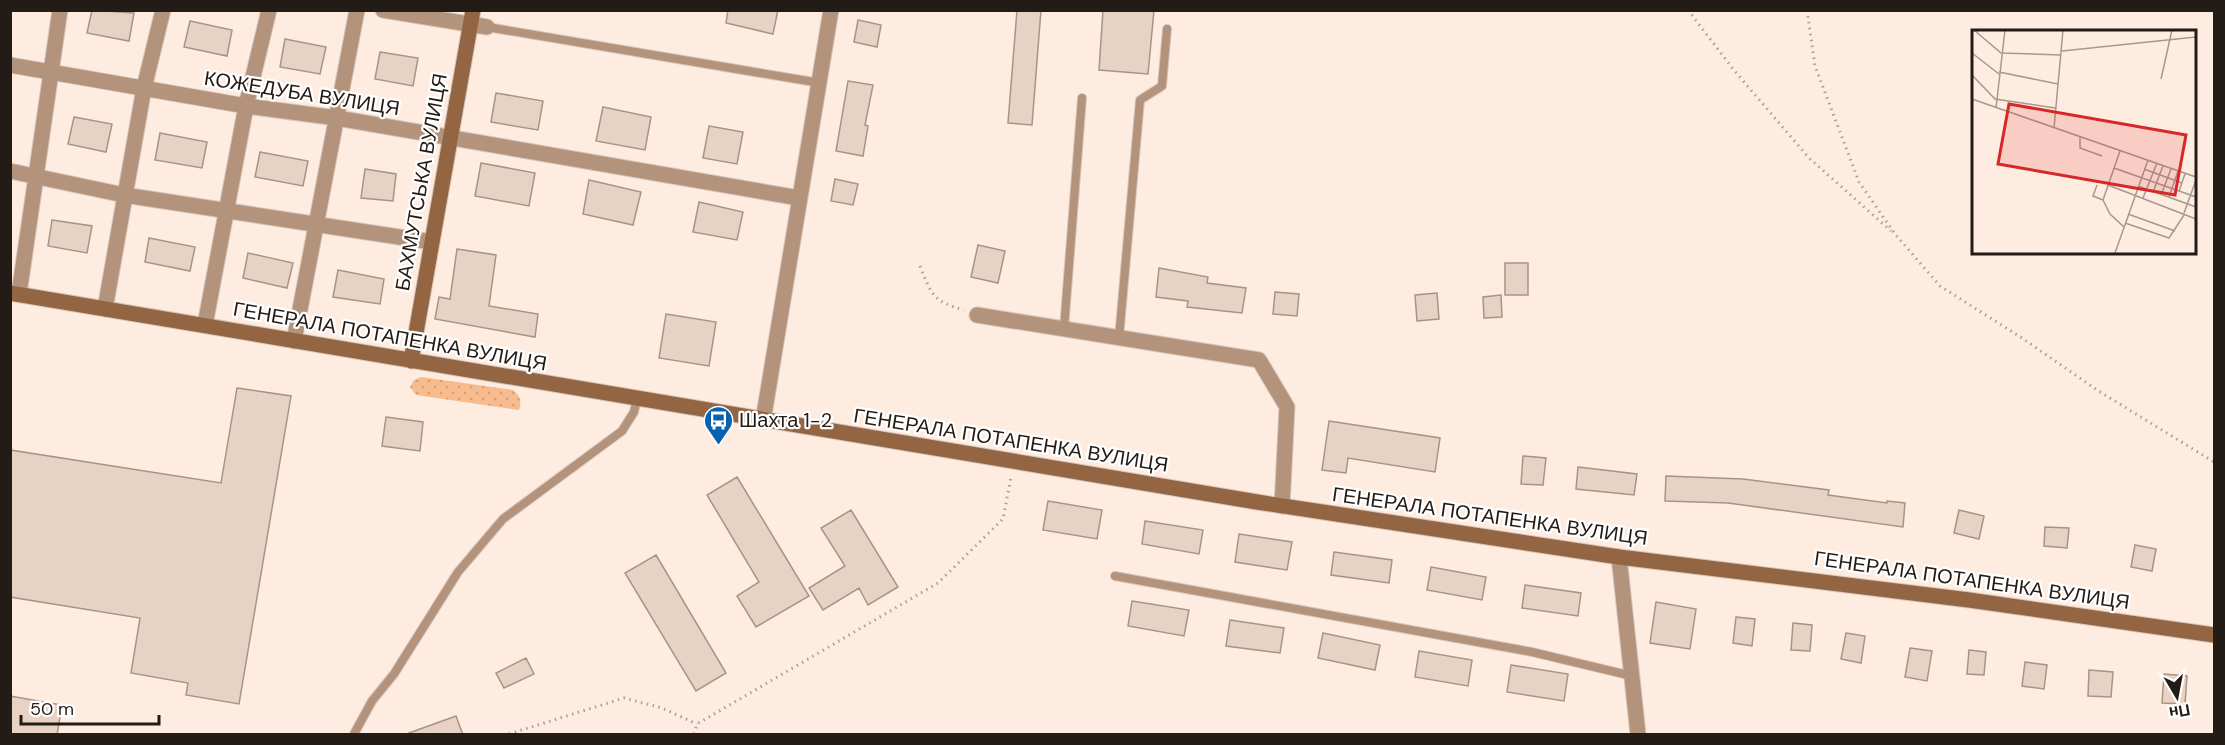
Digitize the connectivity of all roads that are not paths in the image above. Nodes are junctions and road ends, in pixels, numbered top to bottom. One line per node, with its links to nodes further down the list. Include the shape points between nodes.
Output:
1 (60, 10): 11 (street)
2 (163, 10): 13 (street)
3 (269, 10): 15 (street)
4 (357, 10): 16 (street)
5 (383, 10): 7 (street)
6 (831, 10): 12 (street)
7 (471, 17): 8 (street); 17 (main road, БАХМУТСЬКА ВУЛИЦЯ)
8 (487, 27): 12 (lane)
9 (1167, 29): 30 (lane, via 1162,86 1140,100)
10 (10, 65): 11 (street, КОЖЕДУБА ВУЛИЦЯ)
11 (51, 74): 13 (street, КОЖЕДУБА ВУЛИЦЯ); 19 (street)
12 (820, 83): 21 (street)
13 (144, 88): 15 (street, КОЖЕДУБА ВУЛИЦЯ); 20 (street)
14 (1082, 98): 29 (lane)
15 (246, 106): 16 (street, КОЖЕДУБА ВУЛИЦЯ); 22 (street)
16 (338, 118): 17 (street, КОЖЕДУБА ВУЛИЦЯ); 23 (street)
17 (449, 138): 21 (street, КОЖЕДУБА ВУЛИЦЯ); 24 (main road, БАХМУТСЬКА ВУЛИЦЯ)
18 (10, 171): 19 (street)
19 (36, 174): 20 (street); 25 (street)
20 (123, 195): 22 (street); 26 (street)
21 (799, 198): 34 (street)
22 (227, 210): 23 (street); 28 (street)
23 (315, 223): 24 (street); 31 (street)
24 (432, 242): 32 (main road, БАХМУТСЬКА ВУЛИЦЯ)
25 (15, 293): 26 (main road, ГЕНЕРАЛА ПОТАПЕНКА ВУЛИЦЯ)
26 (105, 309): 28 (main road, ГЕНЕРАЛА ПОТАПЕНКА ВУЛИЦЯ)
27 (976, 315): 29 (street)
28 (205, 325): 31 (main road, ГЕНЕРАЛА ПОТАПЕНКА ВУЛИЦЯ)
29 (1064, 329): 30 (street)
30 (1119, 338): 35 (street, via 1259,360 1287,407)
31 (294, 341): 32 (main road, ГЕНЕРАЛА ПОТАПЕНКА ВУЛИЦЯ)
32 (411, 361): 33 (main road, ГЕНЕРАЛА ПОТАПЕНКА ВУЛИЦЯ)
33 (637, 399): 34 (main road, ГЕНЕРАЛА ПОТАПЕНКА ВУЛИЦЯ); 40 (lane, via 622,431 503,519 480,545 372,701)
34 (763, 421): 35 (main road, ГЕНЕРАЛА ПОТАПЕНКА ВУЛИЦЯ)
35 (1282, 506): 36 (main road, ГЕНЕРАЛА ПОТАПЕНКА ВУЛИЦЯ)
36 (1619, 557): 38 (main road, ГЕНЕРАЛА ПОТАПЕНКА ВУЛИЦЯ); 39 (street)
37 (1115, 576): 39 (lane, via 1533,652)
38 (2214, 634)
39 (1632, 676): 41 (street)
40 (354, 735)
41 (1638, 735)

